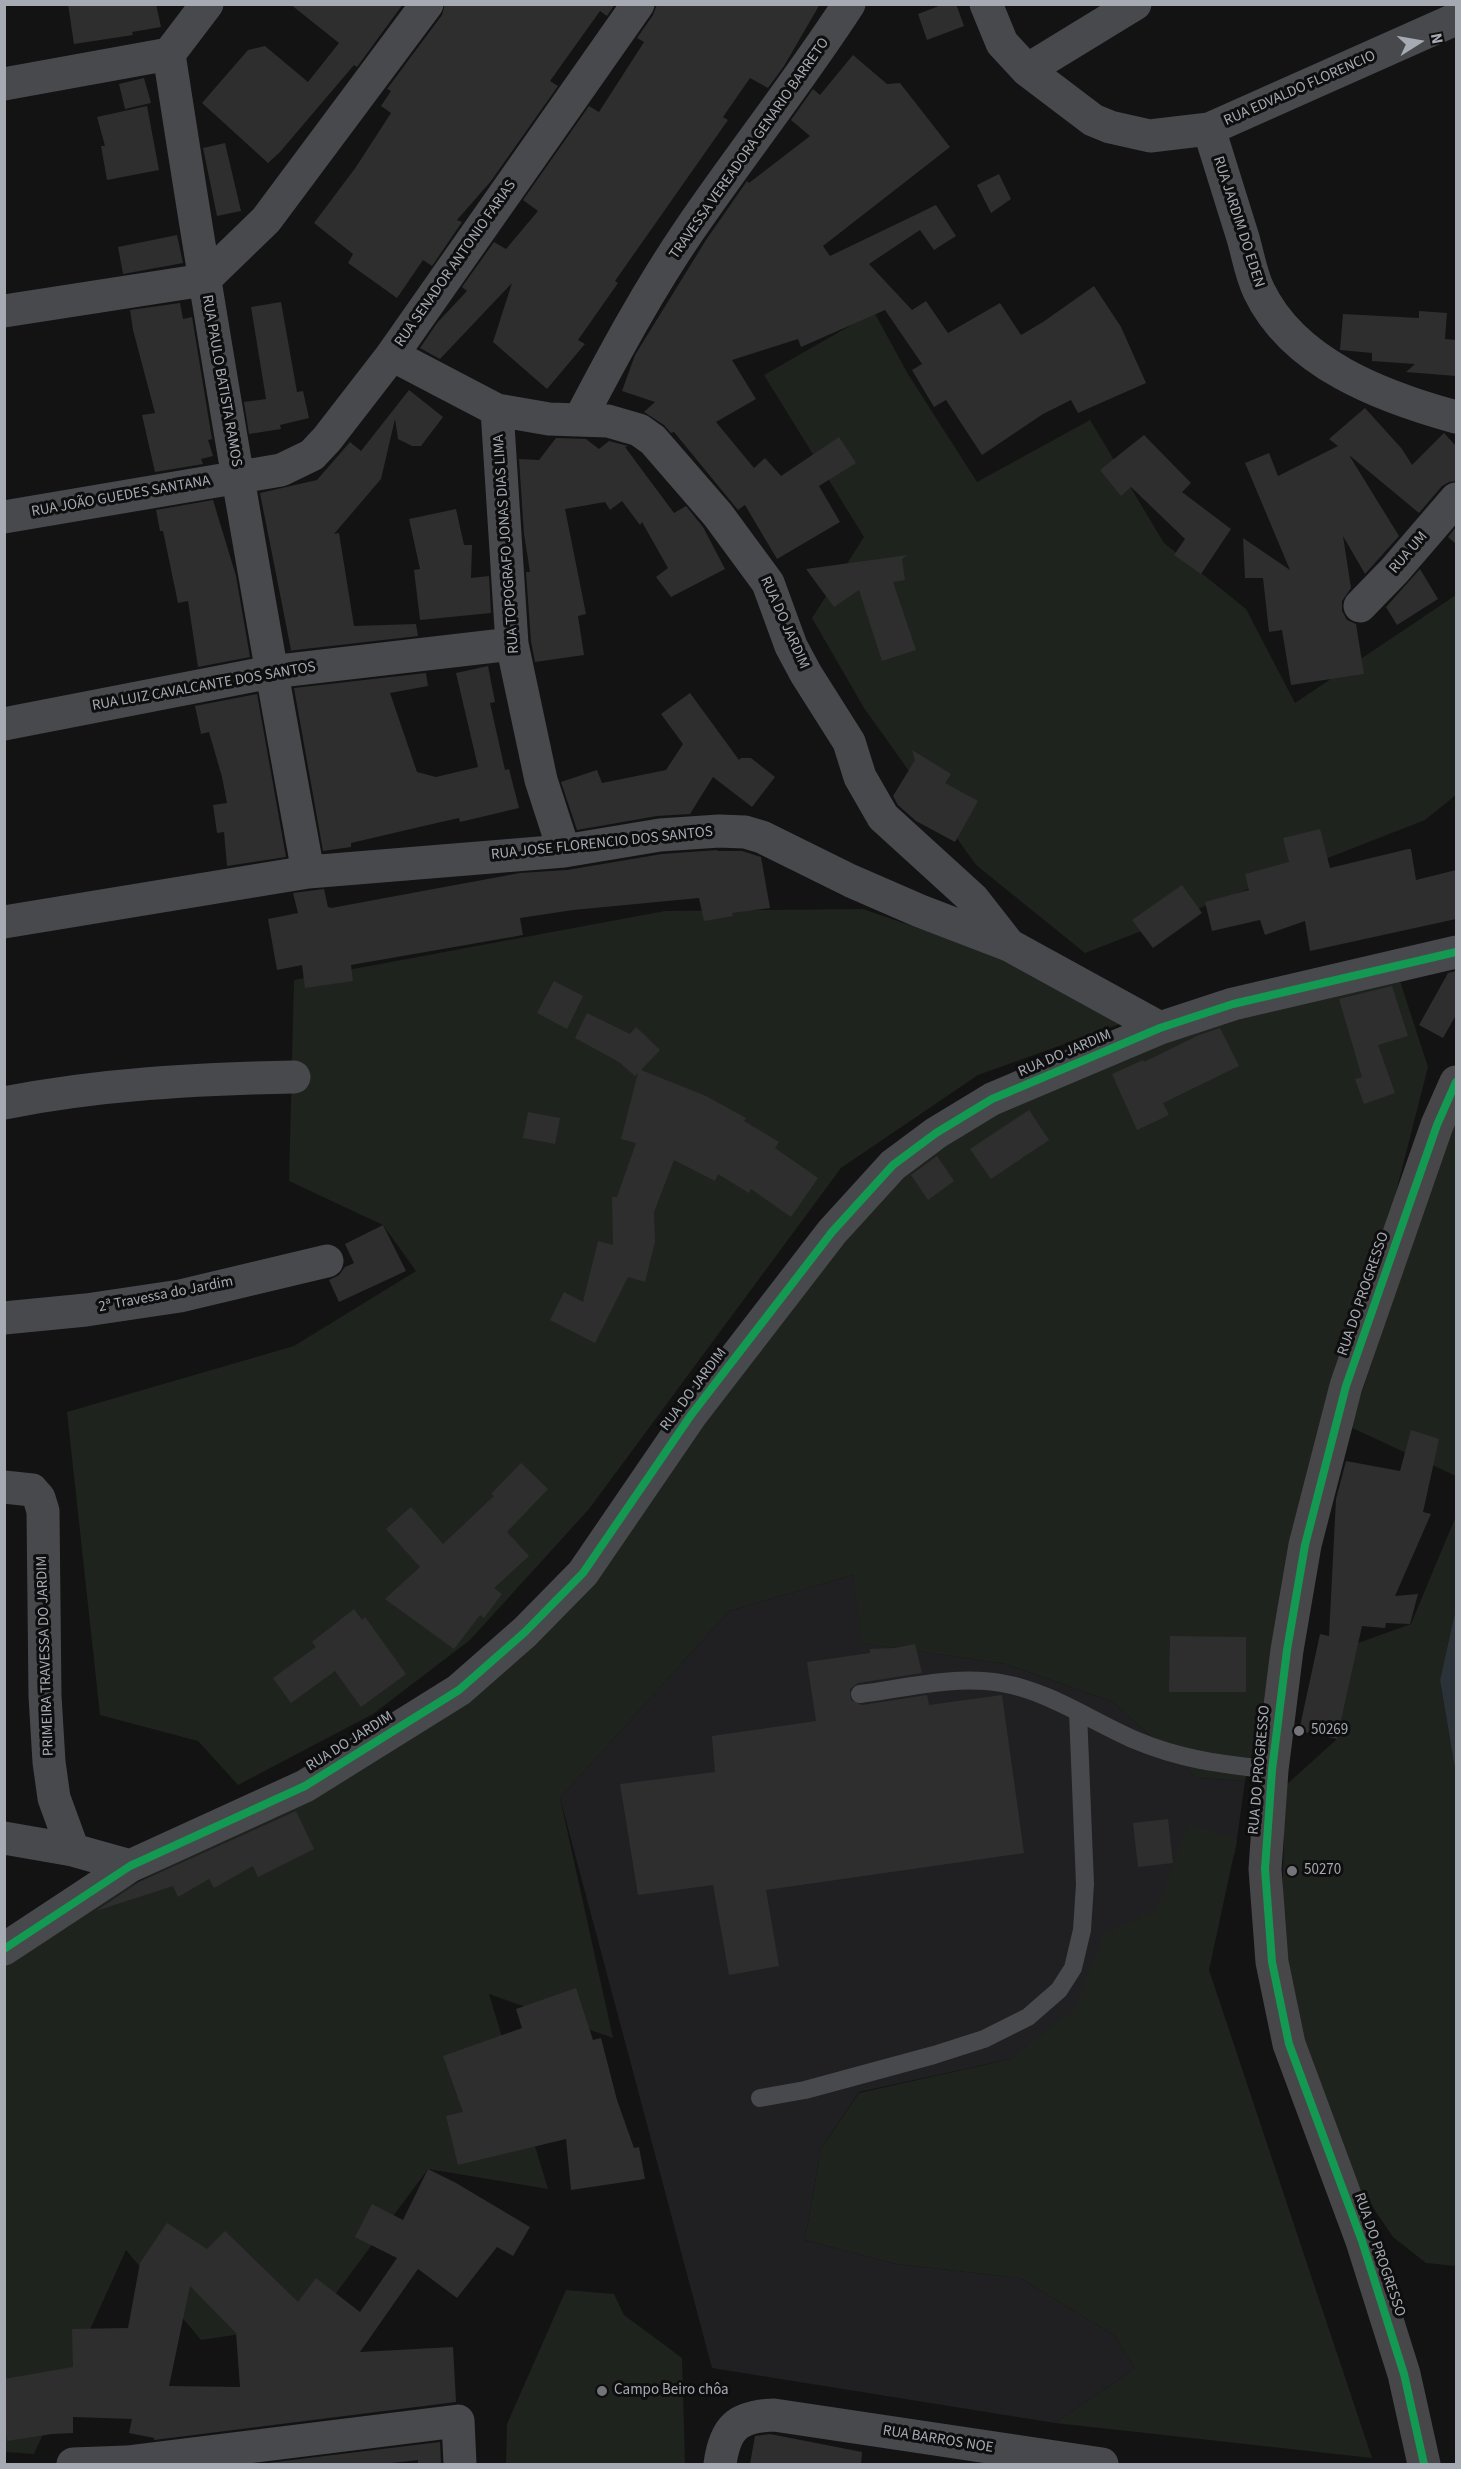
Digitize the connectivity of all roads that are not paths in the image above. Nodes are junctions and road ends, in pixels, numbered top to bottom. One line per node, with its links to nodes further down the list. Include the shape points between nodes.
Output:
1 (207, 4): 8 (street)
2 (428, 4): 12 (street, via 266,220)
3 (638, 4): 14 (street, RUA SENADOR ANTONIO FARIAS)
4 (849, 4): 17 (street, TRAVESSA VEREADORA GENARIO BARRETO, via 689,230)
5 (986, 4): 9 (street, via 1002,43)
6 (1135, 4): 9 (street)
7 (1456, 19): 11 (street, RUA EDVALDO FLORENCIO)
8 (169, 54): 10 (street); 12 (street, RUA PAULO BATISTA RAMOS)
9 (1027, 70): 11 (street, via 1093,120 1110,127 1150,136)
10 (4, 84)
11 (1209, 129): 16 (street, RUA JARDIM DO EDEN, via 1258,290 1279,324 1304,349 1345,375 1405,403)
12 (204, 280): 13 (street); 18 (street, RUA PAULO BATISTA RAMOS)
13 (4, 311)
14 (392, 355): 15 (street, RUA DO JARDIM); 18 (street, RUA SENADOR ANTONIO FARIAS, via 312,455 280,470)
15 (497, 410): 17 (street, RUA DO JARDIM, via 549,419); 22 (street, RUA TOPOGRAFO JONAS DIAS LIMA)
16 (1456, 417)
17 (580, 419): 28 (street, RUA DO JARDIM, via 608,421 639,430 653,440 718,515 768,583 791,646 849,742 860,777 883,817 973,899)
18 (238, 476): 20 (street, RUA JOÃO GUEDES SANTANA); 23 (street, RUA PAULO BATISTA RAMOS)
19 (1456, 499): 21 (street, RUA UM)
20 (4, 517)
21 (1360, 606)
22 (512, 644): 23 (street, RUA LUIZ CAVALCANTE DOS SANTOS); 25 (street, RUA TOPOGRAFO JONAS DIAS LIMA, via 538,770)
23 (271, 672): 24 (street, RUA LUIZ CAVALCANTE DOS SANTOS); 26 (street, RUA PAULO BATISTA RAMOS)
24 (4, 724)
25 (564, 851): 26 (street, RUA JOSE FLORENCIO DOS SANTOS); 28 (street, RUA JOSE FLORENCIO DOS SANTOS, via 660,836 744,832 910,907)
26 (308, 872): 27 (street, RUA JOSE FLORENCIO DOS SANTOS)
27 (4, 922)
28 (1009, 945): 30 (street, RUA JOSE FLORENCIO DOS SANTOS)
29 (1456, 952): 30 (street, RUA DO JARDIM, via 1233,1004)
30 (1160, 1028): 42 (street, RUA DO JARDIM, via 992,1099 893,1165 832,1232 691,1415 583,1573 525,1632 459,1690 305,1786)
31 (294, 1077): 33 (street, via 141,1083)
32 (1456, 1082): 39 (street, RUA DO PROGRESSO, via 1437,1125 1346,1386 1305,1545)
33 (4, 1103)
34 (327, 1261): 35 (street, 2ª Travessa do Jardim, via 180,1296)
35 (4, 1318)
36 (4, 1487): 41 (street, PRIMEIRA TRAVESSA DO JARDIM, via 32,1490 43,1511 49,1762 54,1798)
37 (860, 1694): 38 (lane, via 975,1679 1037,1693)
38 (1078, 1712): 39 (lane, via 1135,1740 1189,1759); 44 (lane, via 1085,1884 1082,1930 1073,1968 1059,1990 1028,2017 984,2039 838,2081)
39 (1272, 1770): 50 (street, RUA DO PROGRESSO, via 1265,1869 1272,1962 1289,2044 1362,2241 1404,2373)
40 (4, 1838): 41 (street)
41 (73, 1850): 42 (street)
42 (130, 1866): 43 (street, RUA DO JARDIM)
43 (4, 1949)
44 (760, 2098)
45 (128, 2463): 46 (street); 47 (street, via 458,2421)
46 (72, 2464)
47 (460, 2464)
48 (720, 2464): 49 (street, RUA BARROS NOE, via 731,2429 748,2417 774,2415)
49 (1102, 2464)
50 (1424, 2464)

